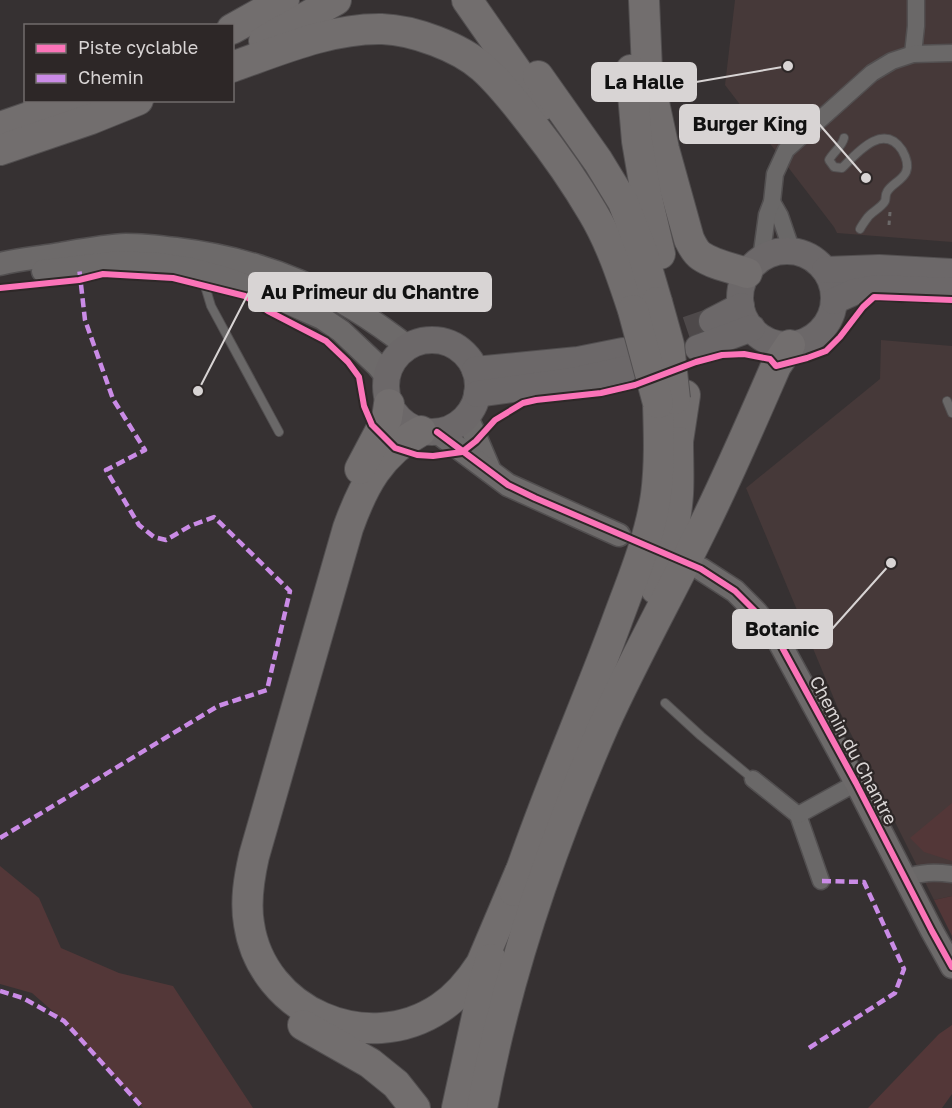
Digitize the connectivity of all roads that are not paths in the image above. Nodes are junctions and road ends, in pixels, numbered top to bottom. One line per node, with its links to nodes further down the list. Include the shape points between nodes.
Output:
1 (284, 0): 8 (highway)
2 (336, 0): 11 (highway)
3 (467, 0): 30 (highway, via 594,183)
4 (484, 0): 30 (highway, via 623,202 642,251)
5 (628, 0): 30 (highway, via 637,141 646,194)
6 (644, 0): 23 (highway, via 647,70 689,239 700,255 718,264)
7 (916, 0): 10 (street)
8 (234, 28)
9 (952, 53): 10 (street)
10 (913, 54): 18 (street, via 872,73 786,150 775,174)
11 (234, 57)
12 (234, 66): 30 (highway, via 326,35 381,29 407,32 456,51 482,66 539,133 594,214 618,266)
13 (72, 102): 15 (highway)
14 (133, 102): 17 (highway)
15 (0, 127)
16 (844, 138): 19 (lane, via 829,160 834,167 842,168 870,142 879,139 892,141 907,159 906,171)
17 (0, 150)
18 (772, 202): 20 (street); 23 (street)
19 (860, 229)
20 (792, 252): 23 (main road, via 771,254); 24 (main road, via 810,257)
21 (0, 264): 22 (main road, via 128,245 191,251)
22 (255, 265): 26 (lane, via 230,266 206,261); 34 (main road, via 320,290)
23 (754, 266): 31 (main road, via 742,283 740,294)
24 (825, 270): 25 (main road); 29 (main road)
25 (952, 272)
26 (205, 273): 27 (main road, via 159,264 119,262); 38 (main road, via 257,289 322,318 342,331 378,366); 43 (lane, via 209,303)
27 (0, 275)
28 (952, 291): 29 (main road, via 877,288)
29 (834, 301): 33 (main road, via 820,331)
30 (651, 304): 39 (highway, bridge, via 653,351)
31 (746, 317): 32 (main road); 33 (main road, via 760,336); 35 (main road)
32 (712, 321)
33 (790, 345): 47 (highway, via 776,366 702,528)
34 (408, 347): 37 (main road, via 426,341 450,344); 38 (main road, via 391,365)
35 (698, 348)
36 (625, 360): 37 (main road, via 577,380)
37 (470, 383): 42 (main road, via 453,427); 44 (main road)
38 (388, 390): 42 (main road, via 397,416 408,426); 57 (highway, via 387,418 349,493 328,547 240,860 232,917 244,968 274,1006 370,1063 396,1084)
39 (673, 399): 47 (highway, via 678,441 678,494 673,527 664,568); 52 (highway, via 647,536)
40 (947, 401): 41 (lane)
41 (952, 413)
42 (429, 431): 44 (main road); 52 (highway, via 412,436 378,465 351,519 254,856 248,924 265,968 294,1002 354,1028 401,1025 439,1009 471,978 481,964)
43 (279, 432)
44 (491, 472): 45 (main road, via 507,486)
45 (620, 535)
46 (701, 569): 50 (main road, Chemin du Chantre, via 735,591 777,638)
47 (619, 694): 59 (highway, via 551,858 512,980)
48 (665, 703): 49 (lane)
49 (753, 779): 51 (street)
50 (856, 783): 51 (street); 54 (main road, Chemin du Chantre)
51 (798, 815): 55 (street)
52 (520, 872): 58 (highway, via 486,975)
53 (952, 874): 54 (street, via 918,873)
54 (905, 878): 56 (main road, Chemin du Chantre)
55 (821, 881)
56 (952, 967)
57 (415, 1108)
58 (458, 1108)
59 (482, 1108)

